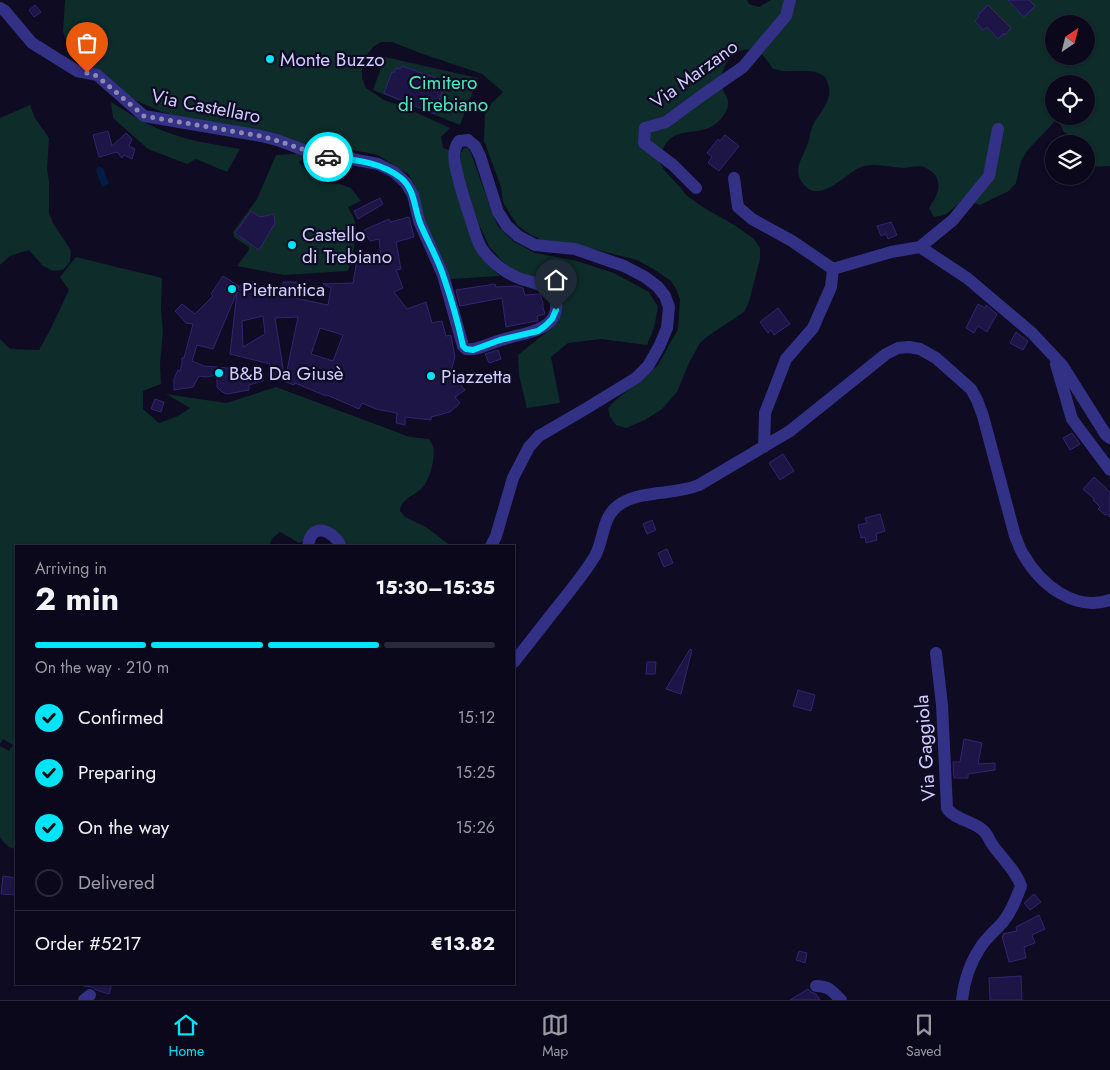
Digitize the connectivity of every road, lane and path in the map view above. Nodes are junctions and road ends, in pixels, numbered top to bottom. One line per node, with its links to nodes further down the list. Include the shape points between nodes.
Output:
1 (790, 0): 5 (street, Via Marzano, via 786,16 743,67 666,122 645,128 644,143)
2 (0, 8): 14 (street, Via Castellaro, via 32,44 77,71 97,76 144,116 261,136 312,153 378,164 394,172 413,195 419,222 443,275 466,349 473,350 538,331 552,319 556,310 553,294 548,289 501,269 482,249 455,163 454,152 459,141 468,140 475,146 498,212 518,236 536,245 575,249 624,266 658,287 668,307 667,328 648,366 636,378 539,436 529,447 513,478)
3 (998, 129): 6 (street, via 989,176 953,220)
4 (734, 178): 7 (street, via 738,207)
5 (696, 188)
6 (920, 247): 7 (street); 8 (street, via 967,278)
7 (832, 269): 10 (street, via 831,287 813,328 786,359 765,413)
8 (1054, 357): 9 (street); 11 (street, via 1072,419)
9 (1110, 438)
10 (764, 447): 15 (street, via 801,423 886,354 898,348 920,349 954,374 977,400 1015,536 1033,569 1057,592 1073,600 1087,603); 17 (street, via 694,487 632,498 614,508 606,520 596,554)
11 (1110, 470)
12 (308, 545): 13 (street, via 311,537 321,530 333,534)
13 (340, 545)
14 (492, 545)
15 (1110, 600)
16 (936, 654): 20 (street, Via Gaggiola, via 942,705 946,808 949,813 980,827 987,834 1018,876 1021,886 1005,920 971,963)
17 (515, 661)
18 (816, 986): 19 (street, via 831,989)
19 (841, 1000)
20 (962, 1000)

